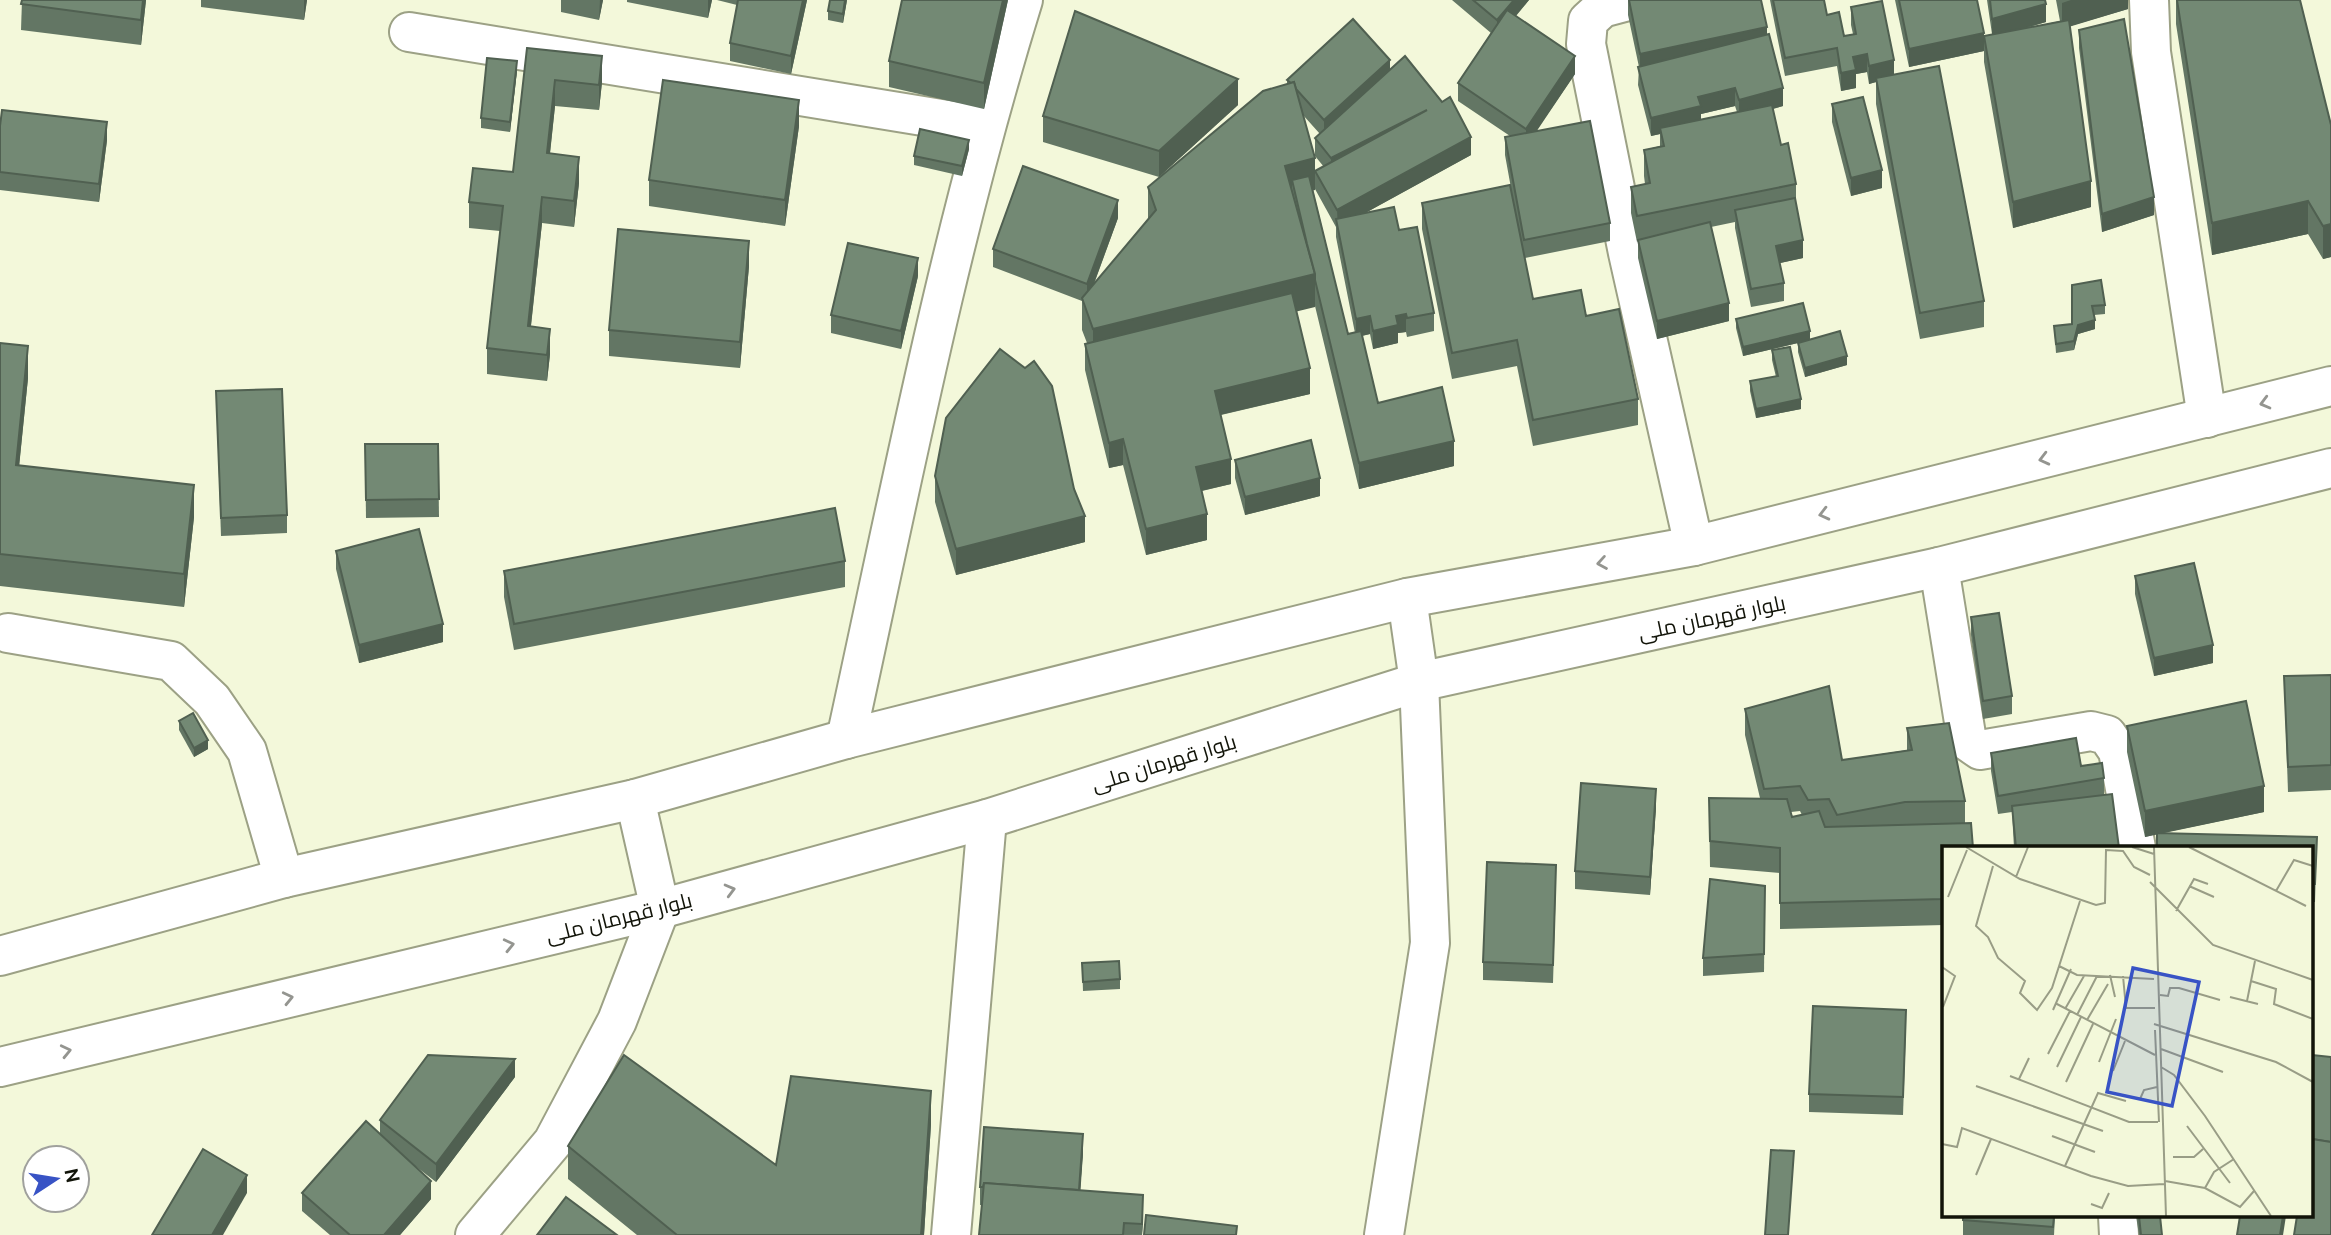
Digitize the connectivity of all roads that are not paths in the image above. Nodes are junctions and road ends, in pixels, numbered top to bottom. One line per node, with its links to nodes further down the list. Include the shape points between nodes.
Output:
1 (1023, 0): 5 (main road)
2 (1632, 0): 9 (main road, via 1602,8 1588,21 1586,44)
3 (2149, 0): 7 (main road, via 2151,52)
4 (409, 32): 5 (main road)
5 (984, 126): 14 (main road, via 949,265)
6 (2331, 386): 7 (main road, one-way to 7)
7 (2207, 418): 9 (main road, one-way to 9)
8 (2331, 468): 10 (main road, بلوار قهرمان ملی)
9 (1693, 546): 11 (main road, one-way to 11)
10 (1940, 567): 13 (main road, بلوار قهرمان ملی); 17 (main road, via 1967,741 1980,750 2091,731 2107,734 2118,751)
11 (1407, 598): 13 (main road); 14 (main road)
12 (8, 633): 18 (main road, via 171,661 212,700 247,751)
13 (1419, 682): 16 (main road, بلوار قهرمان ملی); 24 (main road, via 1430,943)
14 (846, 740): 15 (main road)
15 (635, 799): 18 (main road); 19 (main road)
16 (987, 818): 19 (main road, بلوار قهرمان ملی, one-way to 16); 23 (main road)
17 (2136, 846)
18 (284, 878): 20 (main road)
19 (660, 909): 21 (main road, بلوار قهرمان ملی, one-way to 19); 22 (main road, via 617,1021 553,1142)
20 (0, 956)
21 (0, 1067)
22 (475, 1235)
23 (951, 1235)
24 (1384, 1235)

